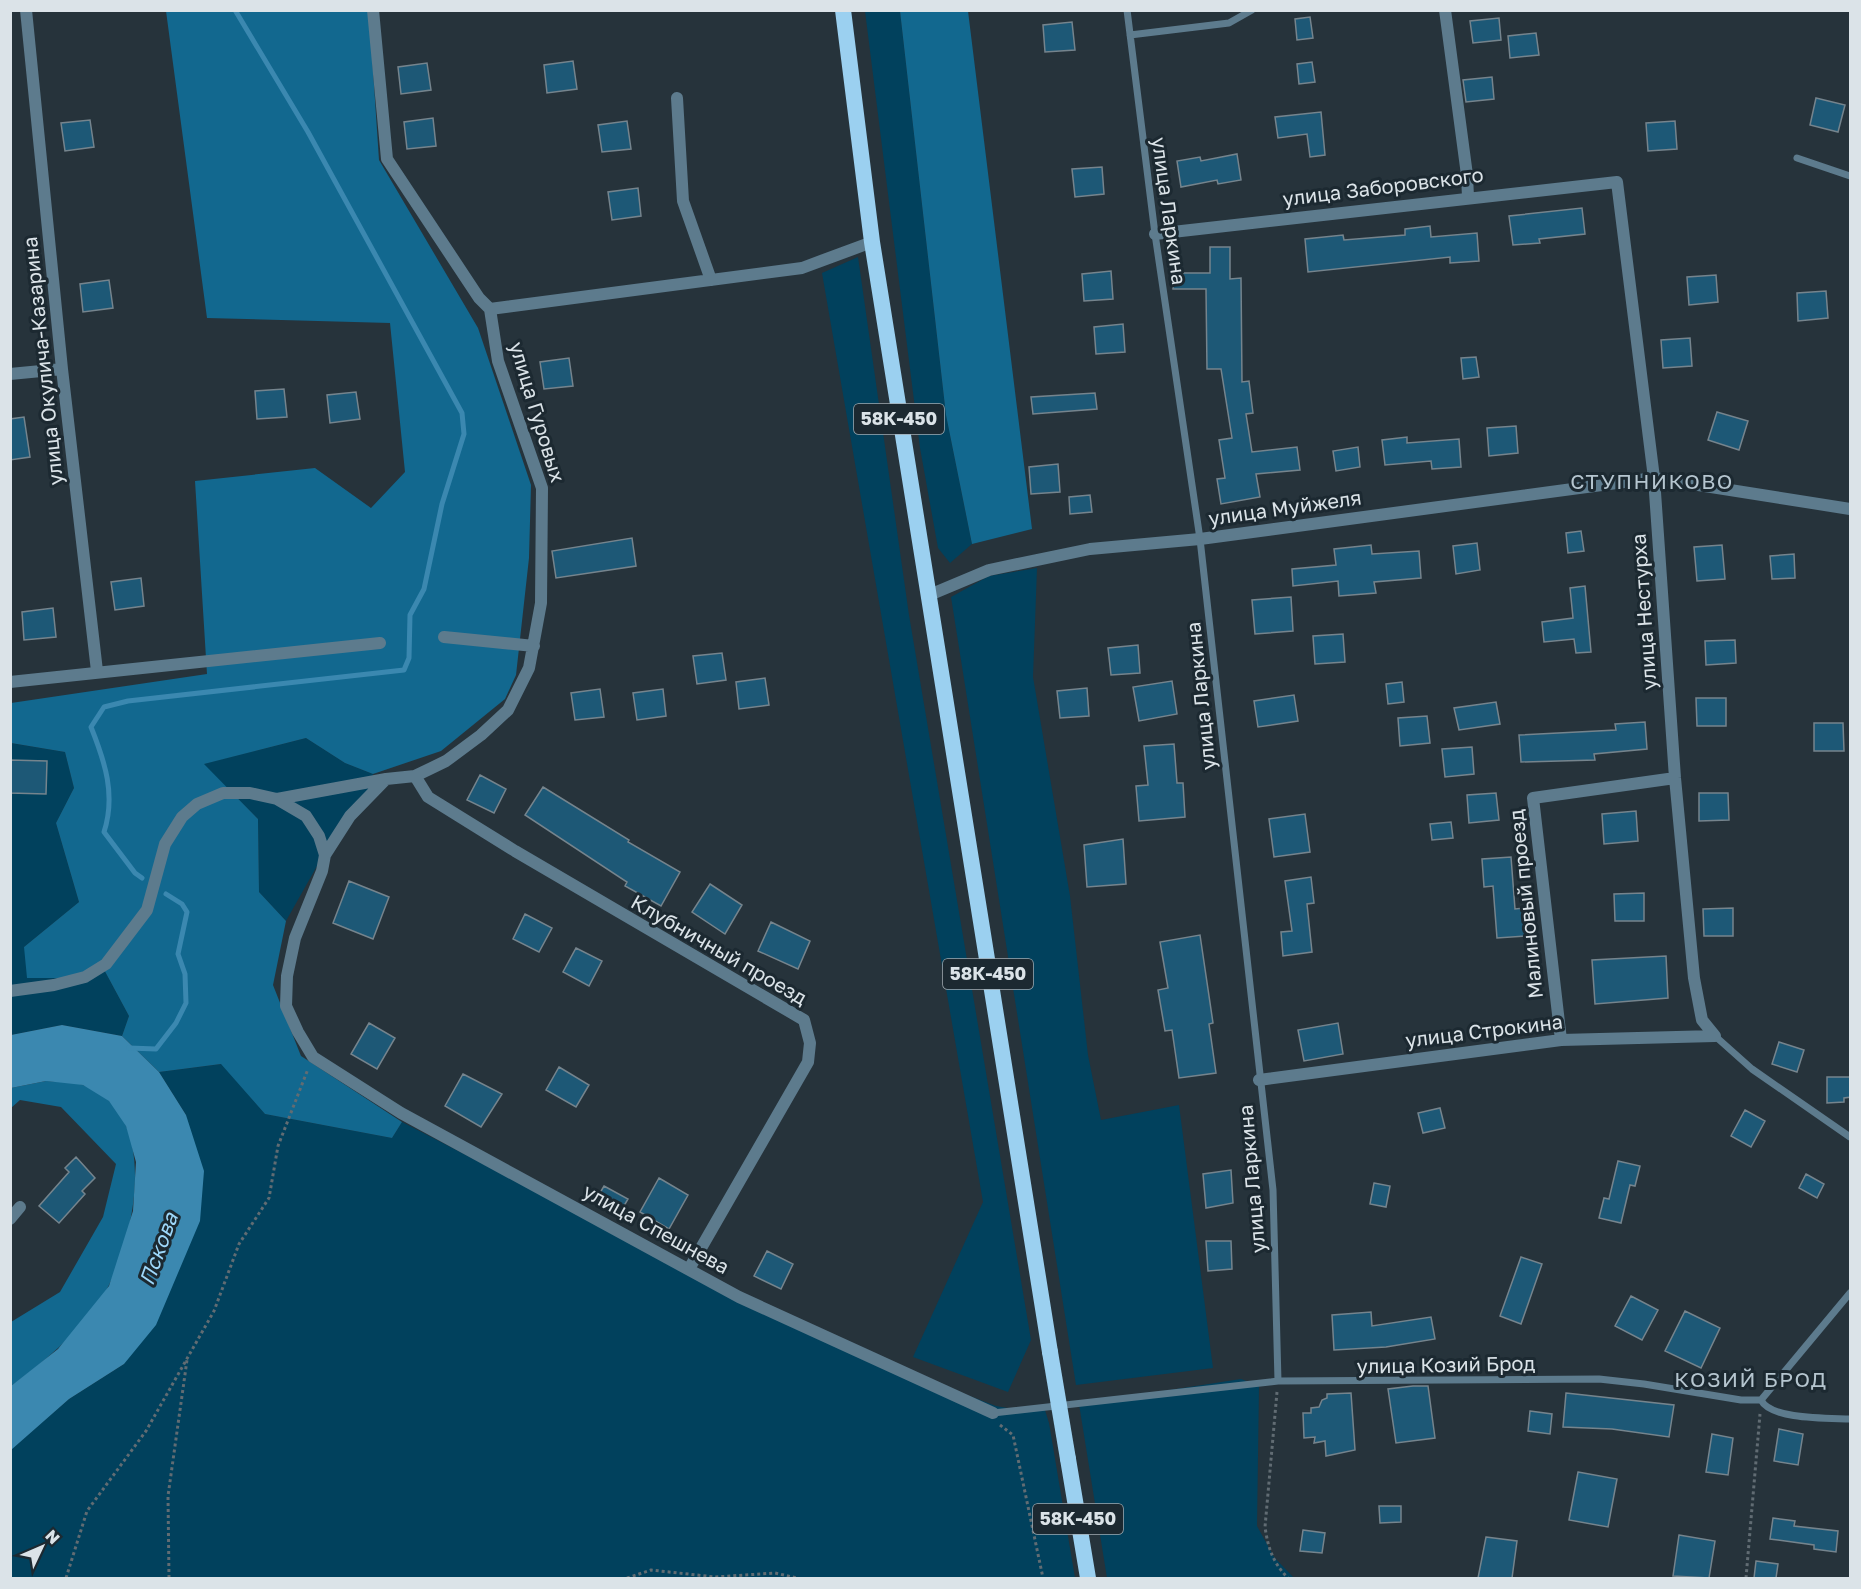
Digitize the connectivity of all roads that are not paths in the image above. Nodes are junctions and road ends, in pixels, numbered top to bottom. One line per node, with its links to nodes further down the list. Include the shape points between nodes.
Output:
1 (26, 10): 17 (street, улица Окулича-Казарина)
2 (373, 10): 16 (street, via 387,159 478,298)
3 (843, 10): 14 (highway, 58К-450)
4 (1127, 10): 7 (lane, улица Ларкина)
5 (1252, 10): 7 (lane, via 1229,23)
6 (1445, 10): 12 (street)
7 (1130, 35): 13 (lane, улица Ларкина)
8 (678, 98): 15 (street, via 683,201)
9 (1797, 158): 10 (lane)
10 (1851, 176)
11 (1617, 182): 12 (street, улица Заборовского); 19 (street, улица Нестурха)
12 (1468, 197): 13 (street, улица Заборовского)
13 (1155, 234): 21 (lane, улица Ларкина)
14 (872, 242): 15 (street, via 802,268); 22 (highway, 58К-450)
15 (711, 280): 16 (street)
16 (490, 309): 25 (street, улица Гуровых, via 498,362 542,488 541,603)
17 (62, 369): 18 (street); 26 (street, улица Окулича-Казарина)
18 (10, 374)
19 (1654, 478): 20 (street); 21 (street, улица Муйжеля); 29 (street, улица Нестурха)
20 (1851, 509)
21 (1200, 539): 22 (street, улица Муйжеля, via 1090,549 989,570); 36 (lane, улица Ларкина)
22 (927, 597): 46 (highway, 58К-450, bridge)
23 (444, 637): 25 (street)
24 (380, 644): 26 (street)
25 (534, 646): 28 (street, улица Гуровых, via 529,668 508,710 446,761)
26 (98, 671): 27 (street)
27 (10, 682)
28 (415, 776): 30 (street, улица Гуровых); 40 (street, Клубничный проезд, via 428,797 648,932 804,1020 810,1043 808,1062)
29 (1675, 778): 34 (street, улица Нестурха, via 1694,978 1702,1020); 35 (street, Малиновый проезд, via 1533,798)
30 (386, 779): 31 (street, улица Гуровых); 32 (street, via 350,816)
31 (277, 799): 32 (street, via 306,816); 33 (street, via 223,793 197,804 182,817 165,844 147,910 106,964 85,977)
32 (325, 855): 40 (street, улица Спешнева, via 295,938 287,976 286,1006 313,1057 400,1113)
33 (10, 992)
34 (1715, 1036): 35 (street, улица Строкина); 37 (lane, via 1752,1069)
35 (1561, 1040): 36 (street, улица Строкина)
36 (1259, 1080): 42 (lane, улица Ларкина, via 1273,1190)
37 (1851, 1137)
38 (20, 1207): 39 (street)
39 (10, 1219)
40 (689, 1269): 44 (street, улица Спешнева, via 739,1297)
41 (1851, 1293): 43 (lane)
42 (1278, 1381): 43 (lane, улица Козий Брод, via 1599,1379); 44 (lane, улица Козий Брод)
43 (1761, 1400): 45 (lane, via 1776,1413)
44 (993, 1413)
45 (1851, 1419)
46 (1088, 1578)

